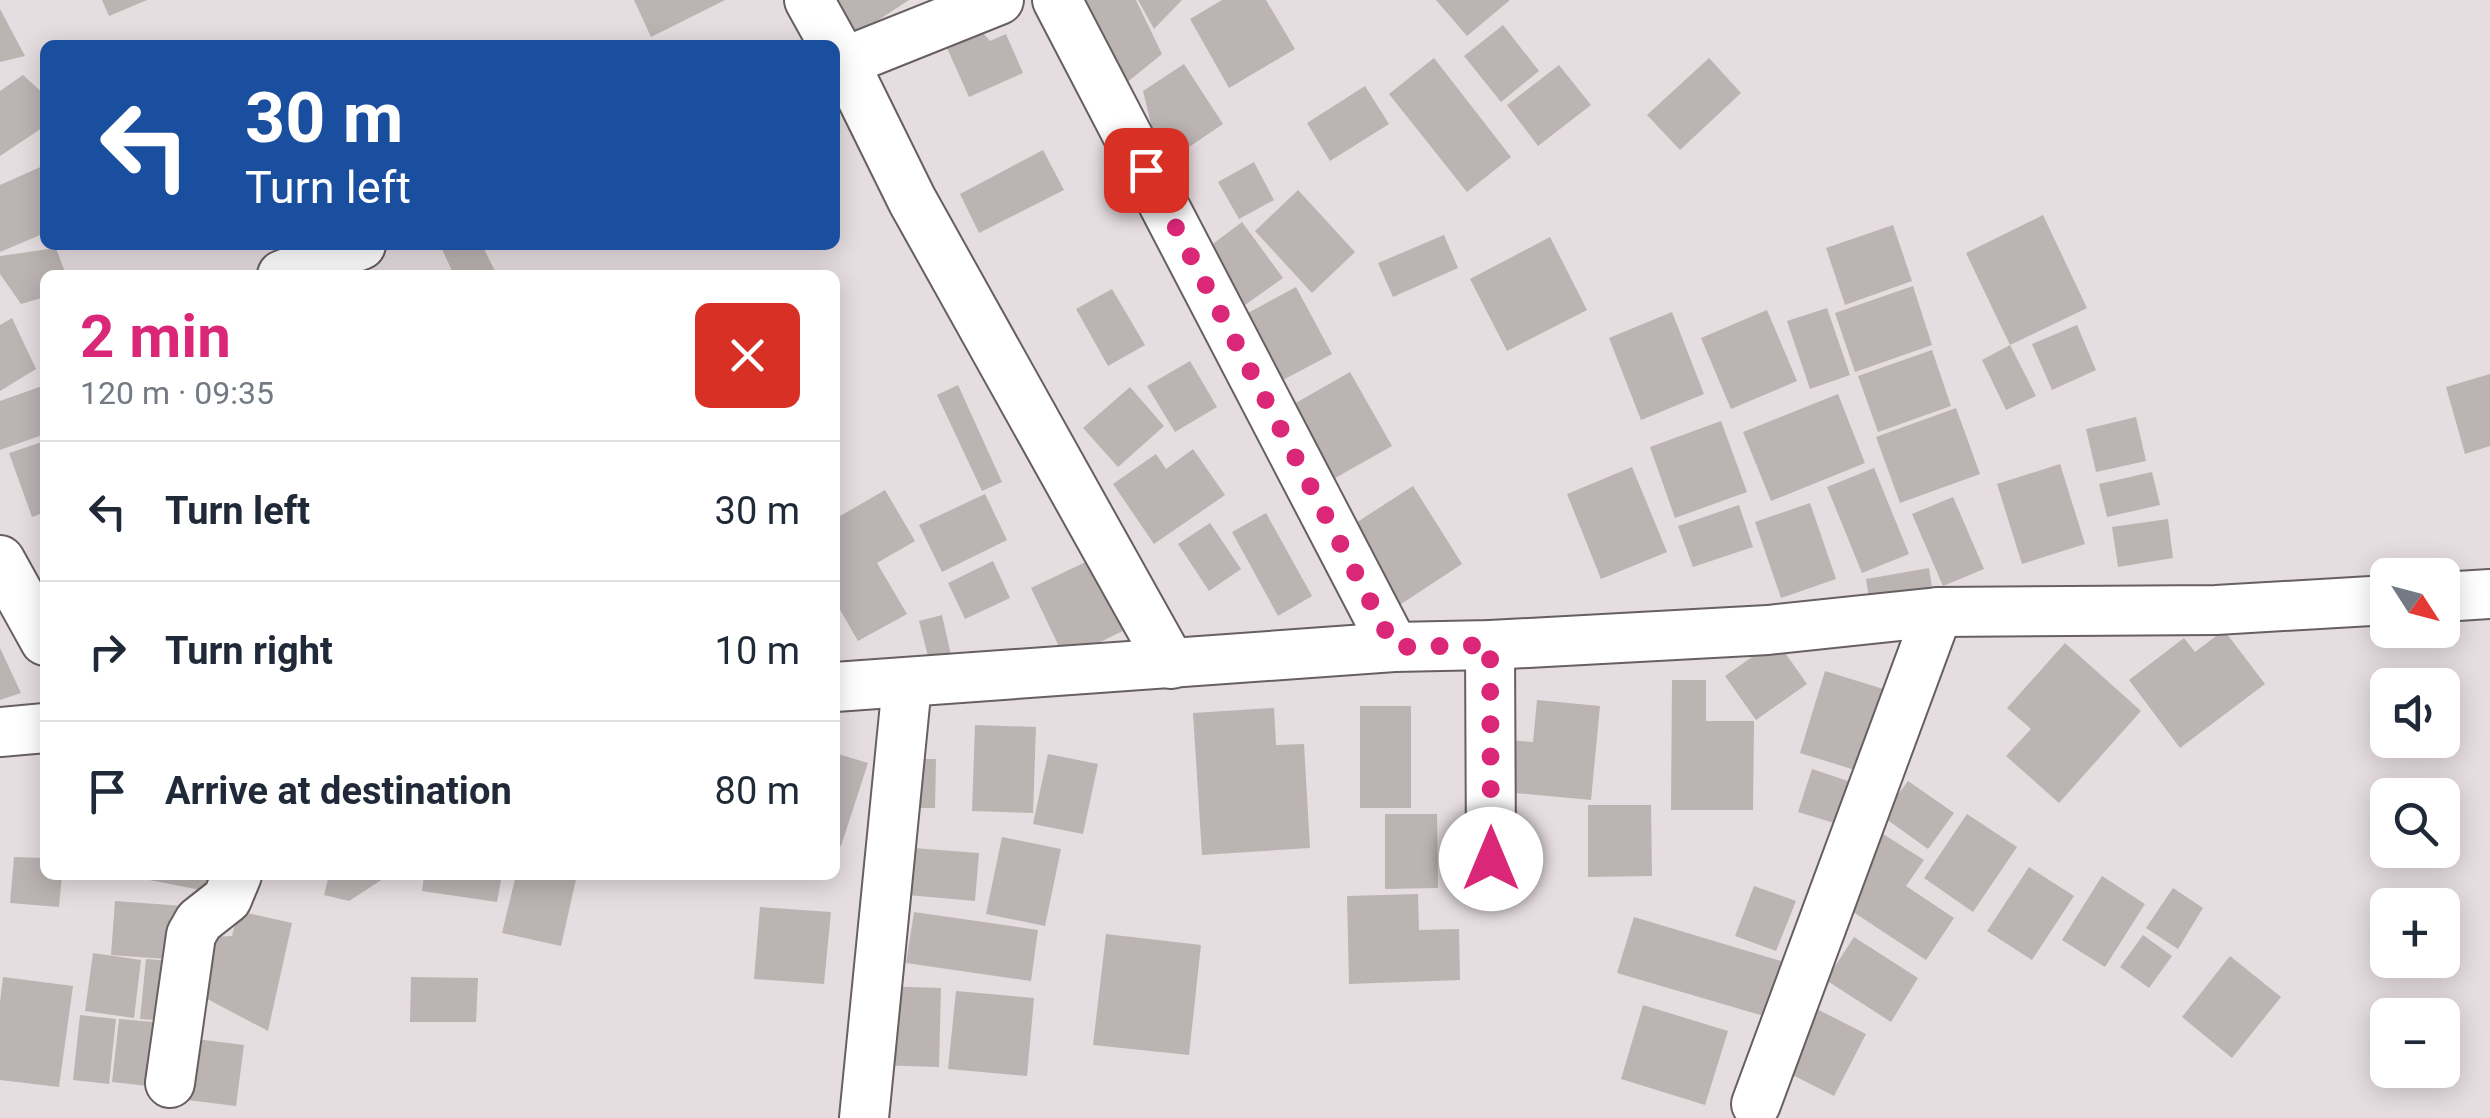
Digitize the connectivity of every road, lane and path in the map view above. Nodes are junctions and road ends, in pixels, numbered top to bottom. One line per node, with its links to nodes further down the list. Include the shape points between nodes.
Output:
1 (808, 0): 4 (street)
2 (999, 0): 5 (street)
3 (1057, 0): 16 (street)
4 (829, 40)
5 (840, 53)
6 (840, 60): 17 (street)
7 (348, 250): 8 (street)
8 (295, 270)
9 (0, 560): 14 (street)
10 (2490, 594): 11 (street)
11 (2460, 596)
12 (2370, 601): 13 (street, via 2216,610)
13 (1938, 612): 15 (street, via 1768,630); 25 (street)
14 (40, 632)
15 (1490, 645): 16 (street); 22 (street)
16 (1394, 647): 17 (street)
17 (1171, 664): 18 (street)
18 (907, 684): 19 (street); 26 (street)
19 (840, 687)
20 (40, 728): 21 (street)
21 (0, 732)
22 (1491, 859)
23 (235, 880): 24 (street, via 227,899 191,935)
24 (170, 1083)
25 (1756, 1104)
26 (864, 1118)

